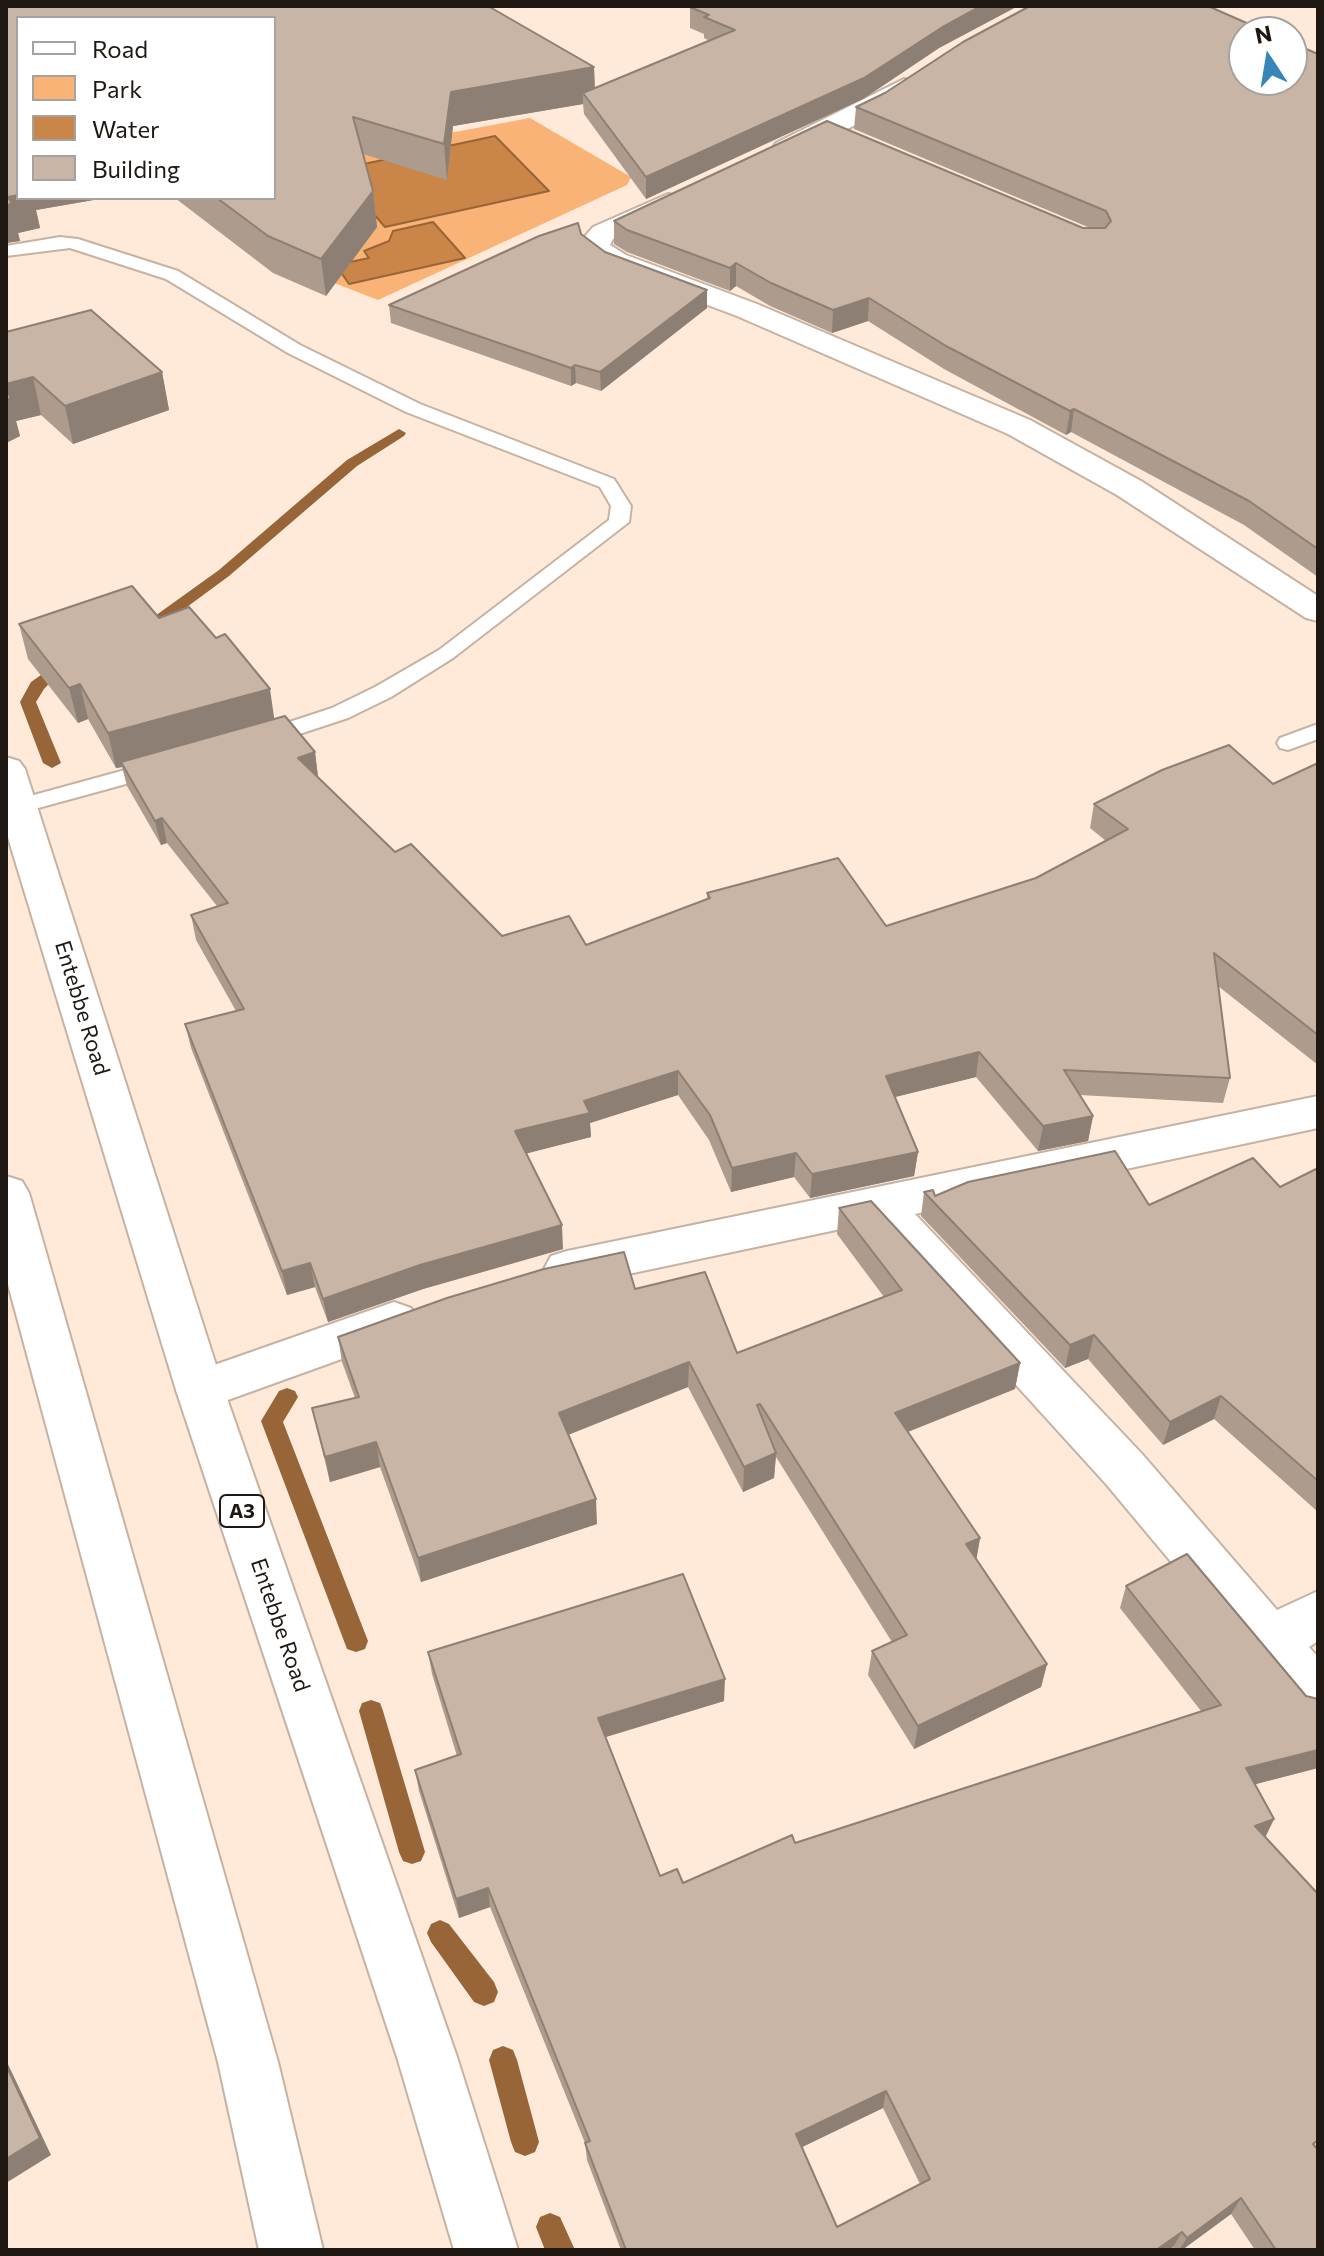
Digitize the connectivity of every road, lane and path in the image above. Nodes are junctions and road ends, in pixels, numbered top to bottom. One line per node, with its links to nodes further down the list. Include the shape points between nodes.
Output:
1 (925, 73): 2 (street)
2 (827, 130): 3 (street); 4 (street)
3 (856, 142)
4 (756, 161)
5 (686, 194): 7 (street, via 603,233 595,241 597,249 1019,427 1129,488)
6 (6, 251): 10 (lane, via 72,243 172,275 294,349 413,408 607,483 621,506 619,522 446,654 340,713)
7 (1318, 611)
8 (1318, 731): 9 (lane)
9 (1288, 743)
10 (243, 744)
11 (173, 764): 12 (lane)
12 (13, 787): 18 (street, Entebbe Road / A3)
13 (1318, 1112): 15 (street)
14 (6, 1193): 22 (street, via 248,2062)
15 (879, 1205): 16 (street); 20 (street, via 1124,1469)
16 (530, 1278)
17 (428, 1309): 18 (street)
18 (200, 1390): 23 (street, Entebbe Road / A3, via 427,2057)
19 (1318, 1614): 20 (street)
20 (1270, 1641): 21 (street)
21 (1318, 1697)
22 (291, 2250)
23 (486, 2250)

